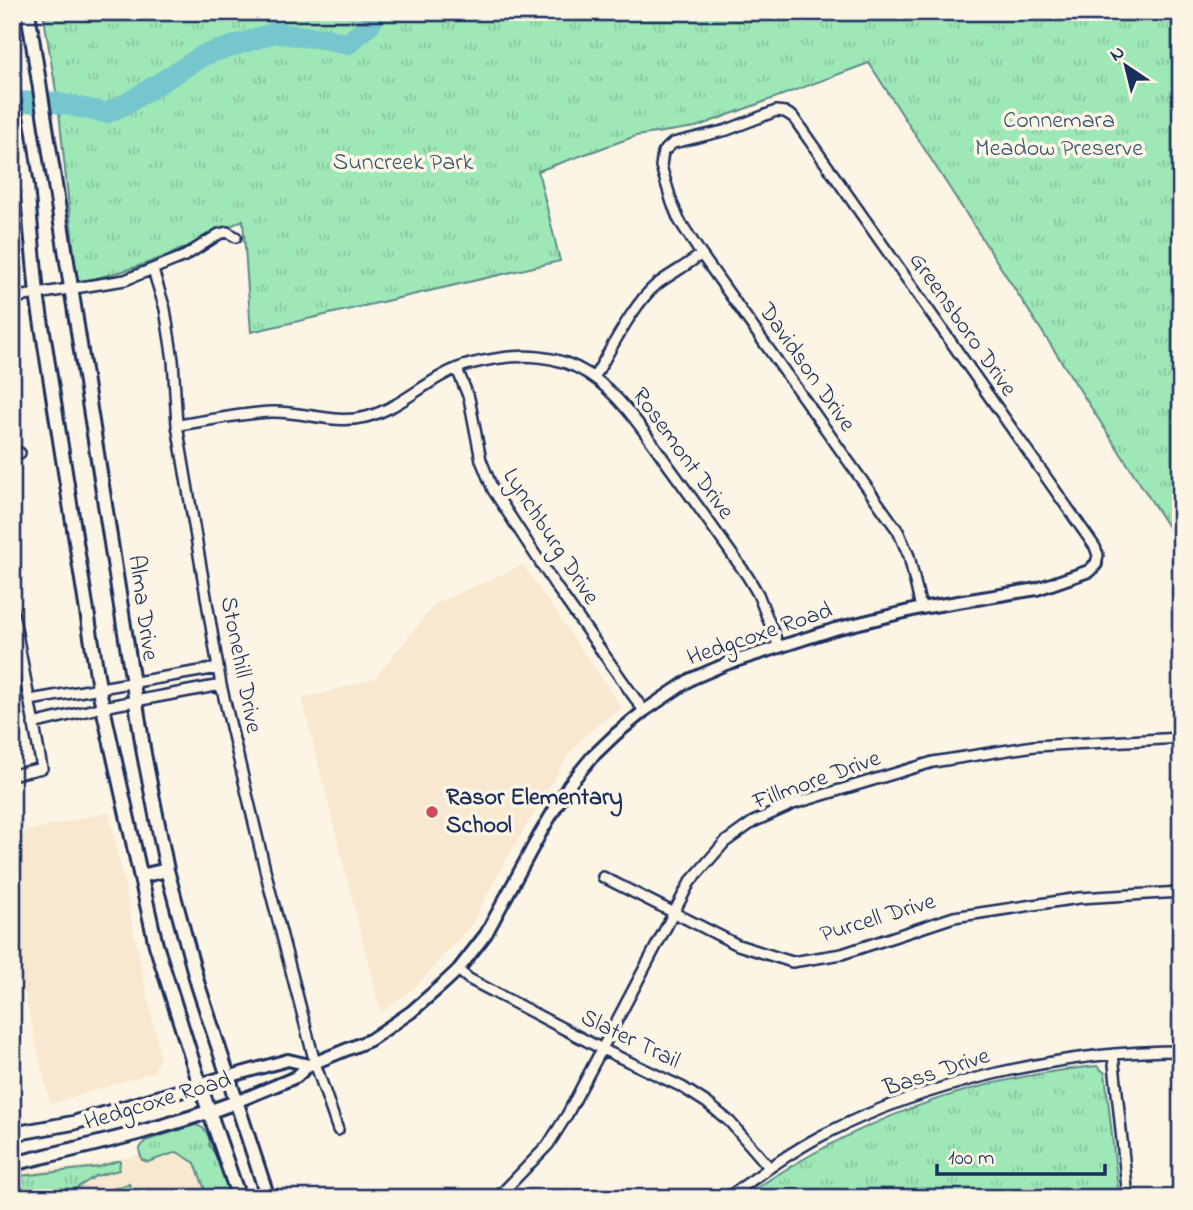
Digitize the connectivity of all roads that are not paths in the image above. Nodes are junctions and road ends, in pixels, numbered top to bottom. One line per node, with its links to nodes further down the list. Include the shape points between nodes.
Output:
1 (28, 15): 7 (main road, Alma Drive)
2 (12, 90): 8 (main road)
3 (785, 111): 5 (street, Davidson Drive, via 673,143 663,152 661,166 672,203); 13 (street, Greensboro Drive, via 1095,547)
4 (236, 237): 6 (street, via 219,234)
5 (701, 254): 11 (street, via 655,286); 15 (street, Davidson Drive, via 898,531 912,565)
6 (153, 270): 7 (street, via 125,280); 12 (street, Stonehill Drive, via 171,347)
7 (69, 289): 8 (street); 18 (main road, Alma Drive)
8 (37, 294): 9 (street); 20 (main road)
9 (12, 298)
10 (457, 369): 11 (street, Rosemont Drive, via 485,361 540,358); 12 (street, Rosemont Drive, via 395,406 367,416 335,420 271,412); 24 (street, Lynchburg Drive, via 493,490)
11 (595, 376): 16 (street, Rosemont Drive, via 630,411 748,577)
12 (177, 425): 17 (street, Stonehill Drive)
13 (1096, 564): 15 (street, Hedgcoxe Road, via 1037,589)
14 (12, 607): 21 (street)
15 (921, 608): 16 (street, Hedgcoxe Road)
16 (779, 647): 24 (street, Hedgcoxe Road, via 691,679)
17 (218, 668): 18 (street); 19 (street, Stonehill Drive)
18 (131, 684): 20 (street); 22 (main road, Alma Drive)
19 (221, 685): 22 (street); 37 (street, Stonehill Drive)
20 (100, 688): 21 (street); 23 (main road)
21 (30, 700): 25 (street)
22 (135, 701): 23 (street); 28 (main road, Alma Drive)
23 (103, 707): 25 (street); 29 (main road)
24 (644, 711): 33 (street, Hedgcoxe Road, via 592,757 569,785 486,934)
25 (33, 723): 27 (street, via 42,768)
26 (1181, 738): 32 (street, Fillmore Drive, via 1009,748 933,762 793,804 753,822 725,842 690,882)
27 (12, 775)
28 (167, 870): 29 (main road); 38 (main road, Alma Drive)
29 (141, 876): 39 (main road, via 156,945)
30 (603, 877): 32 (street, Purcell Drive)
31 (1181, 892): 32 (street, Purcell Drive, via 1079,898 954,917 842,954 792,962 738,945)
32 (673, 912): 34 (street, Fillmore Drive)
33 (458, 970): 34 (street, Slater Trail); 37 (street, Hedgcoxe Road, via 411,1012 370,1040)
34 (602, 1049): 45 (street, Slater Trail, via 707,1103); 48 (street, Fillmore Drive, via 548,1146)
35 (1181, 1051): 36 (street, Bass Drive)
36 (1113, 1054): 45 (street, Bass Drive, via 989,1074 927,1093 821,1136); 50 (street)
37 (312, 1064): 38 (street, Hedgcoxe Road, via 288,1060); 40 (street, Hedgcoxe Road, via 296,1077); 42 (street, Stonehill Drive)
38 (227, 1077): 39 (main road, Hedgcoxe Road); 40 (main road, Alma Drive)
39 (200, 1084): 41 (main road); 43 (main road, Hedgcoxe Road, via 74,1123)
40 (236, 1101): 41 (main road, Hedgcoxe Road); 47 (main road, Alma Drive)
41 (210, 1111): 44 (main road, Hedgcoxe Road); 46 (main road)
42 (338, 1130)
43 (12, 1135)
44 (12, 1164)
45 (769, 1167): 49 (street, Bass Drive)
46 (239, 1198)
47 (268, 1198)
48 (497, 1198)
49 (727, 1198)
50 (1128, 1198)

